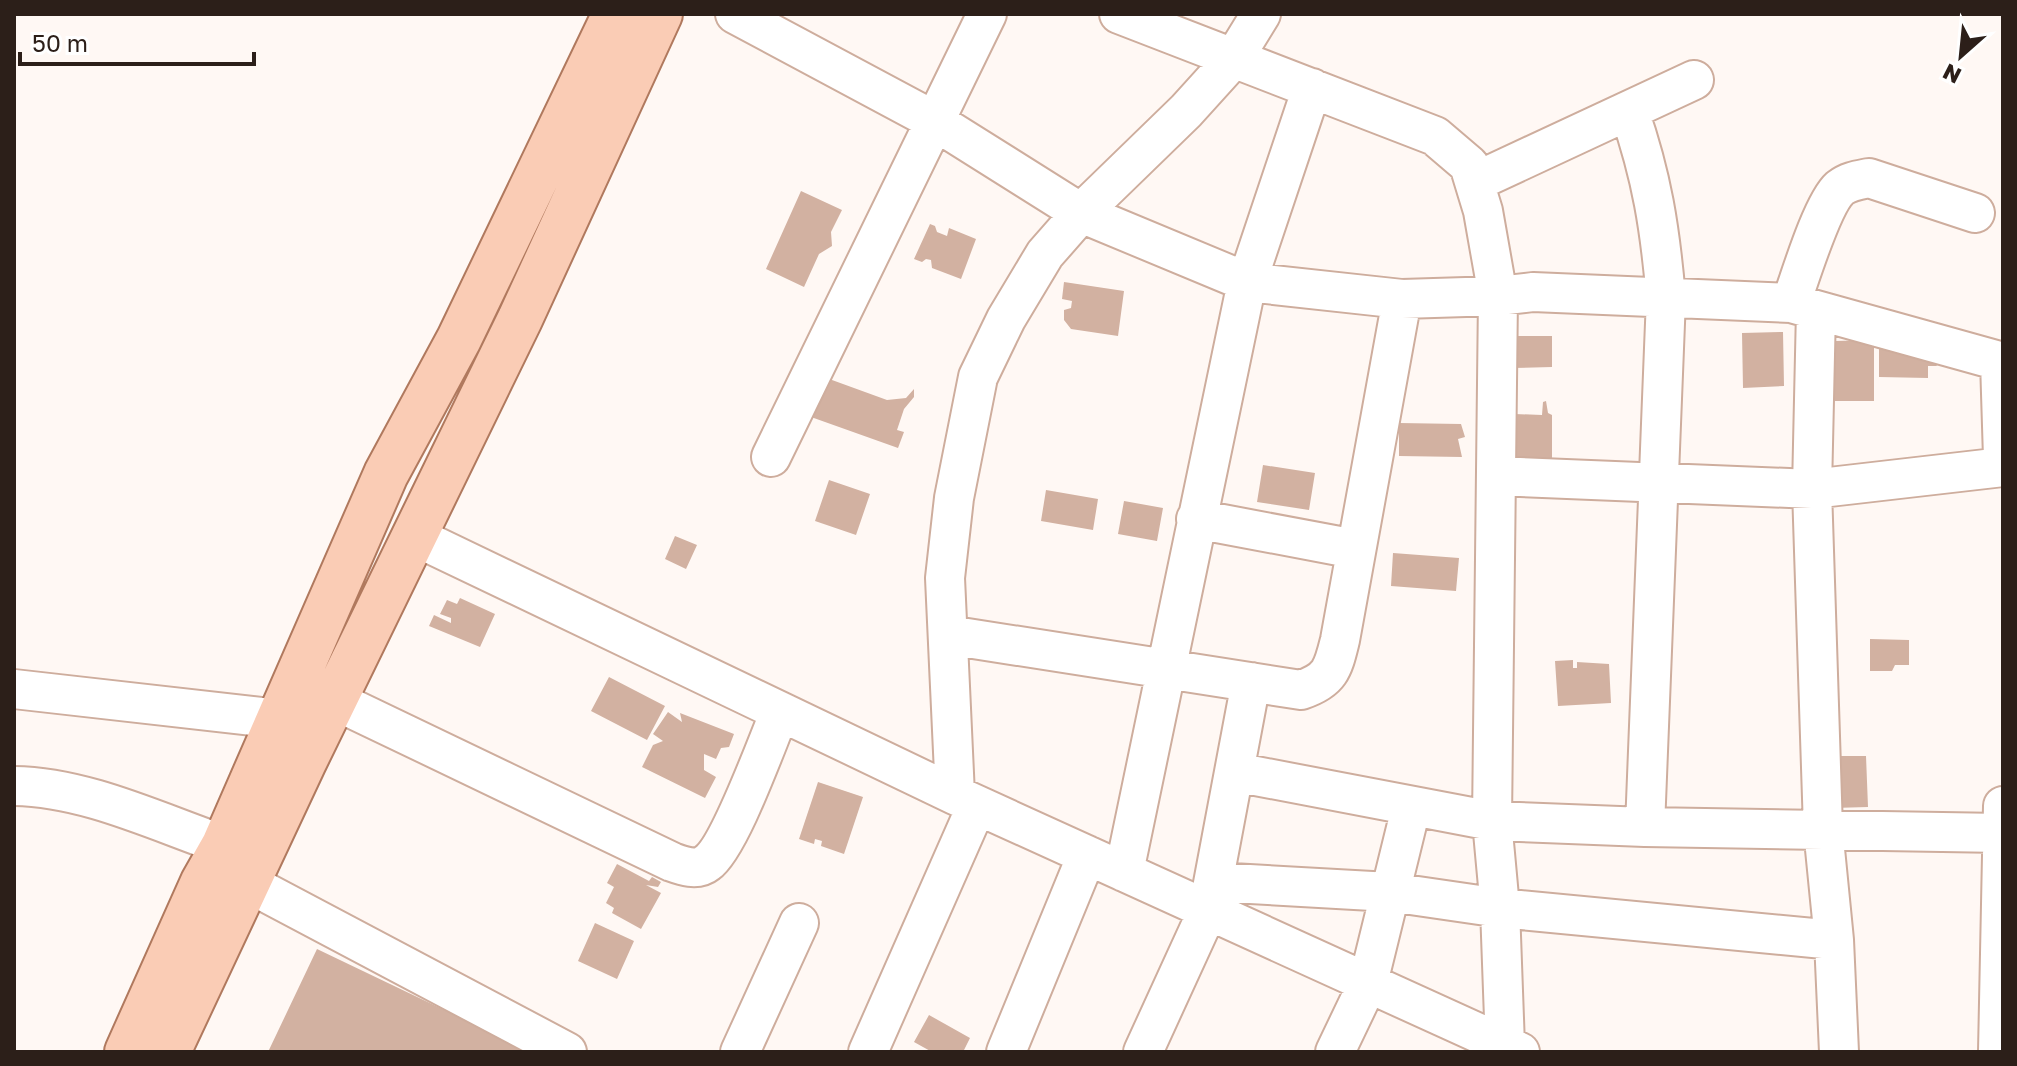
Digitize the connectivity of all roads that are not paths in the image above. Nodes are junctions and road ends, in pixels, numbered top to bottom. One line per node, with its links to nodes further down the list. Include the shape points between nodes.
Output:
1 (615, 14): 36 (main road, via 459,339 386,474)
2 (660, 14): 28 (main road)
3 (735, 14): 11 (street)
4 (987, 14): 11 (street)
5 (1119, 14): 7 (street)
6 (1261, 14): 7 (street)
7 (1234, 58): 9 (street); 13 (street)
8 (1694, 80): 10 (street)
9 (1312, 88): 12 (street, via 1435,136 1469,165); 15 (street)
10 (1629, 111): 12 (street); 17 (street, via 1660,227)
11 (933, 120): 13 (street); 21 (street)
12 (1475, 182): 16 (street)
13 (1081, 213): 15 (street); 30 (street, via 1045,254 978,377 954,498 945,578)
14 (1975, 213): 19 (street, via 1869,178 1852,181 1838,189 1829,205)
15 (1247, 282): 18 (street); 27 (street)
16 (1498, 296): 17 (street, via 1533,292); 18 (street); 24 (street)
17 (1666, 298): 19 (street); 25 (street)
18 (1402, 299): 29 (street)
19 (1803, 307): 20 (street); 26 (street)
20 (2001, 362): 22 (street)
21 (771, 457)
22 (2003, 458)
23 (2003, 467): 26 (street)
24 (1496, 476): 25 (street); 42 (street)
25 (1658, 484): 26 (street); 43 (street)
26 (1812, 489): 44 (street)
27 (1196, 519): 29 (street); 31 (street)
28 (414, 536): 34 (main road); 35 (street)
29 (1355, 549): 32 (street, via 1332,669 1319,684 1301,690)
30 (948, 635): 31 (street); 39 (street)
31 (1166, 669): 32 (street); 48 (street)
32 (1251, 682): 37 (street)
33 (14, 689): 36 (street)
34 (334, 700): 35 (street, via 672,862 694,867 706,865 718,853); 49 (main road)
35 (780, 712): 39 (street)
36 (279, 719): 46 (main road)
37 (1235, 772): 41 (street); 51 (street)
38 (14, 786): 46 (street, via 91,799)
39 (966, 800): 47 (street); 61 (street)
40 (2003, 806): 45 (street)
41 (1411, 808): 42 (street); 50 (street)
42 (1492, 821): 43 (street); 52 (street)
43 (1645, 827): 44 (street)
44 (1823, 829): 45 (street); 54 (street)
45 (2002, 833): 66 (street)
46 (224, 845): 57 (main road)
47 (1087, 855): 48 (street); 62 (street)
48 (1124, 872): 51 (street)
49 (248, 883): 58 (main road); 59 (street)
50 (1390, 892): 51 (street); 52 (street); 55 (street)
51 (1211, 896): 55 (street); 63 (street)
52 (1500, 908): 54 (street); 56 (street)
53 (799, 923): 60 (street)
54 (1834, 940): 65 (street)
55 (1368, 983): 56 (street); 64 (street)
56 (1509, 1050)
57 (127, 1052)
58 (168, 1052)
59 (567, 1052)
60 (740, 1052)
61 (868, 1052)
62 (1006, 1052)
63 (1143, 1052)
64 (1335, 1052)
65 (1839, 1052)
66 (1998, 1052)

